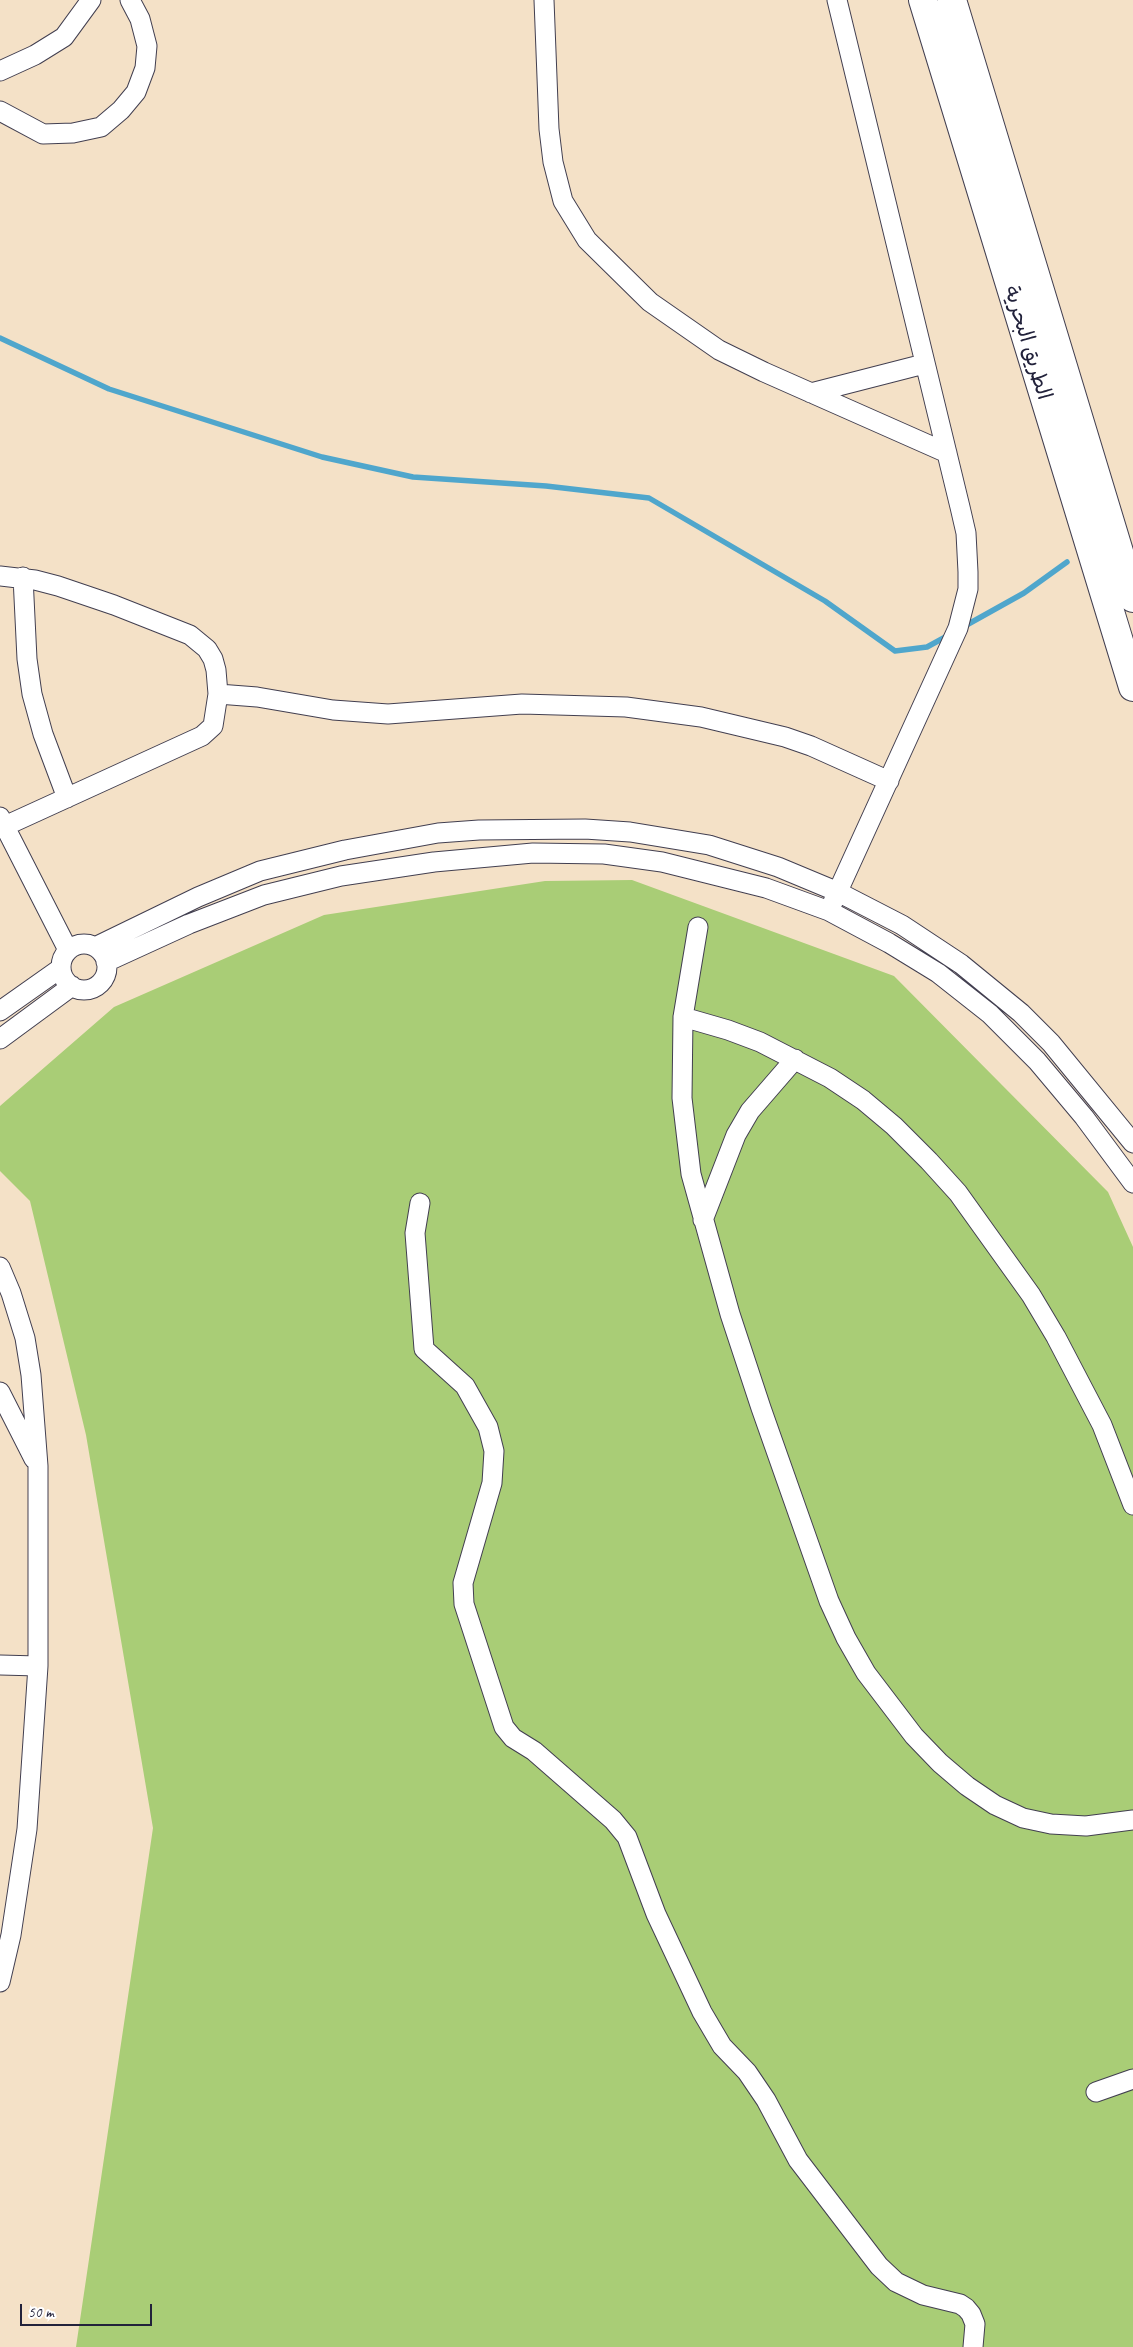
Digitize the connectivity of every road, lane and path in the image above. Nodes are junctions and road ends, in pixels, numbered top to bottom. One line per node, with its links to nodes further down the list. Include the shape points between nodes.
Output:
1 (91, 0): 7 (street, via 64,37)
2 (130, 0): 8 (street, via 140,19 147,46 146,61 136,92 121,110 101,127 73,133 42,134)
3 (544, 0): 10 (street, via 552,162 563,201 587,240 650,302 685,328 719,350)
4 (837, 0): 9 (street)
5 (923, 0): 15 (main road, الطريق البحرية)
6 (952, 0): 14 (main road, الطريق البحرية)
7 (0, 71)
8 (0, 111)
9 (924, 364): 10 (street); 11 (street)
10 (812, 394): 11 (street)
11 (947, 453): 17 (street, via 966,533 968,589 958,628)
12 (0, 576): 13 (street)
13 (23, 578): 16 (street, via 114,605 190,635 213,659); 18 (street, via 32,694)
14 (1133, 598)
15 (1133, 686)
16 (218, 694): 17 (street, via 361,713 558,703 650,710 708,718 785,737); 18 (street, via 215,718 208,731)
17 (889, 780): 20 (street)
18 (67, 798): 19 (street)
19 (2, 822): 23 (street)
20 (838, 892): 21 (street); 24 (street, via 778,866 709,845 630,832 551,829 438,833 355,848 260,872 206,893); 31 (street, via 928,942 1000,995 1051,1043)
21 (829, 911): 24 (street, via 766,888 662,862 604,854 533,853 383,869 299,885); 32 (street, via 938,973 990,1014 1061,1089)
22 (698, 927): 28 (street)
23 (68, 950): 24 (street, via 86,944); 25 (street)
24 (101, 954): 26 (street, via 106,971 97,986 80,989)
25 (61, 968): 26 (street); 27 (street)
26 (72, 986): 29 (street)
27 (0, 1011)
28 (683, 1017): 30 (street, via 728,1030); 34 (street, via 682,1098 691,1174)
29 (0, 1040)
30 (795, 1059): 34 (street, via 750,1111 736,1135); 38 (street, via 863,1100 894,1126 958,1193 1056,1337 1102,1425)
31 (1133, 1144)
32 (1133, 1183)
33 (420, 1203): 45 (street, via 415,1233 424,1349 465,1386 488,1427 494,1451 492,1484 463,1583 464,1604 504,1727 512,1738 534,1751 614,1820 626,1838 656,1914 702,2012 722,2046 747,2072 766,2100 798,2160 879,2266 896,2282 918,2294 966,2308 975,2324)
34 (702, 1220): 41 (street, via 761,1408 829,1601 862,1666 891,1708 940,1763 967,1786 1016,1814 1051,1824 1086,1826)
35 (0, 1268): 37 (street, via 25,1338 34,1400)
36 (0, 1392): 37 (street)
37 (38, 1466): 40 (street)
38 (1133, 1506)
39 (0, 1665): 40 (street)
40 (38, 1666): 42 (street, via 26,1828 12,1935)
41 (1133, 1820)
42 (0, 1982)
43 (1133, 2079): 44 (street)
44 (1096, 2092)
45 (974, 2347)

